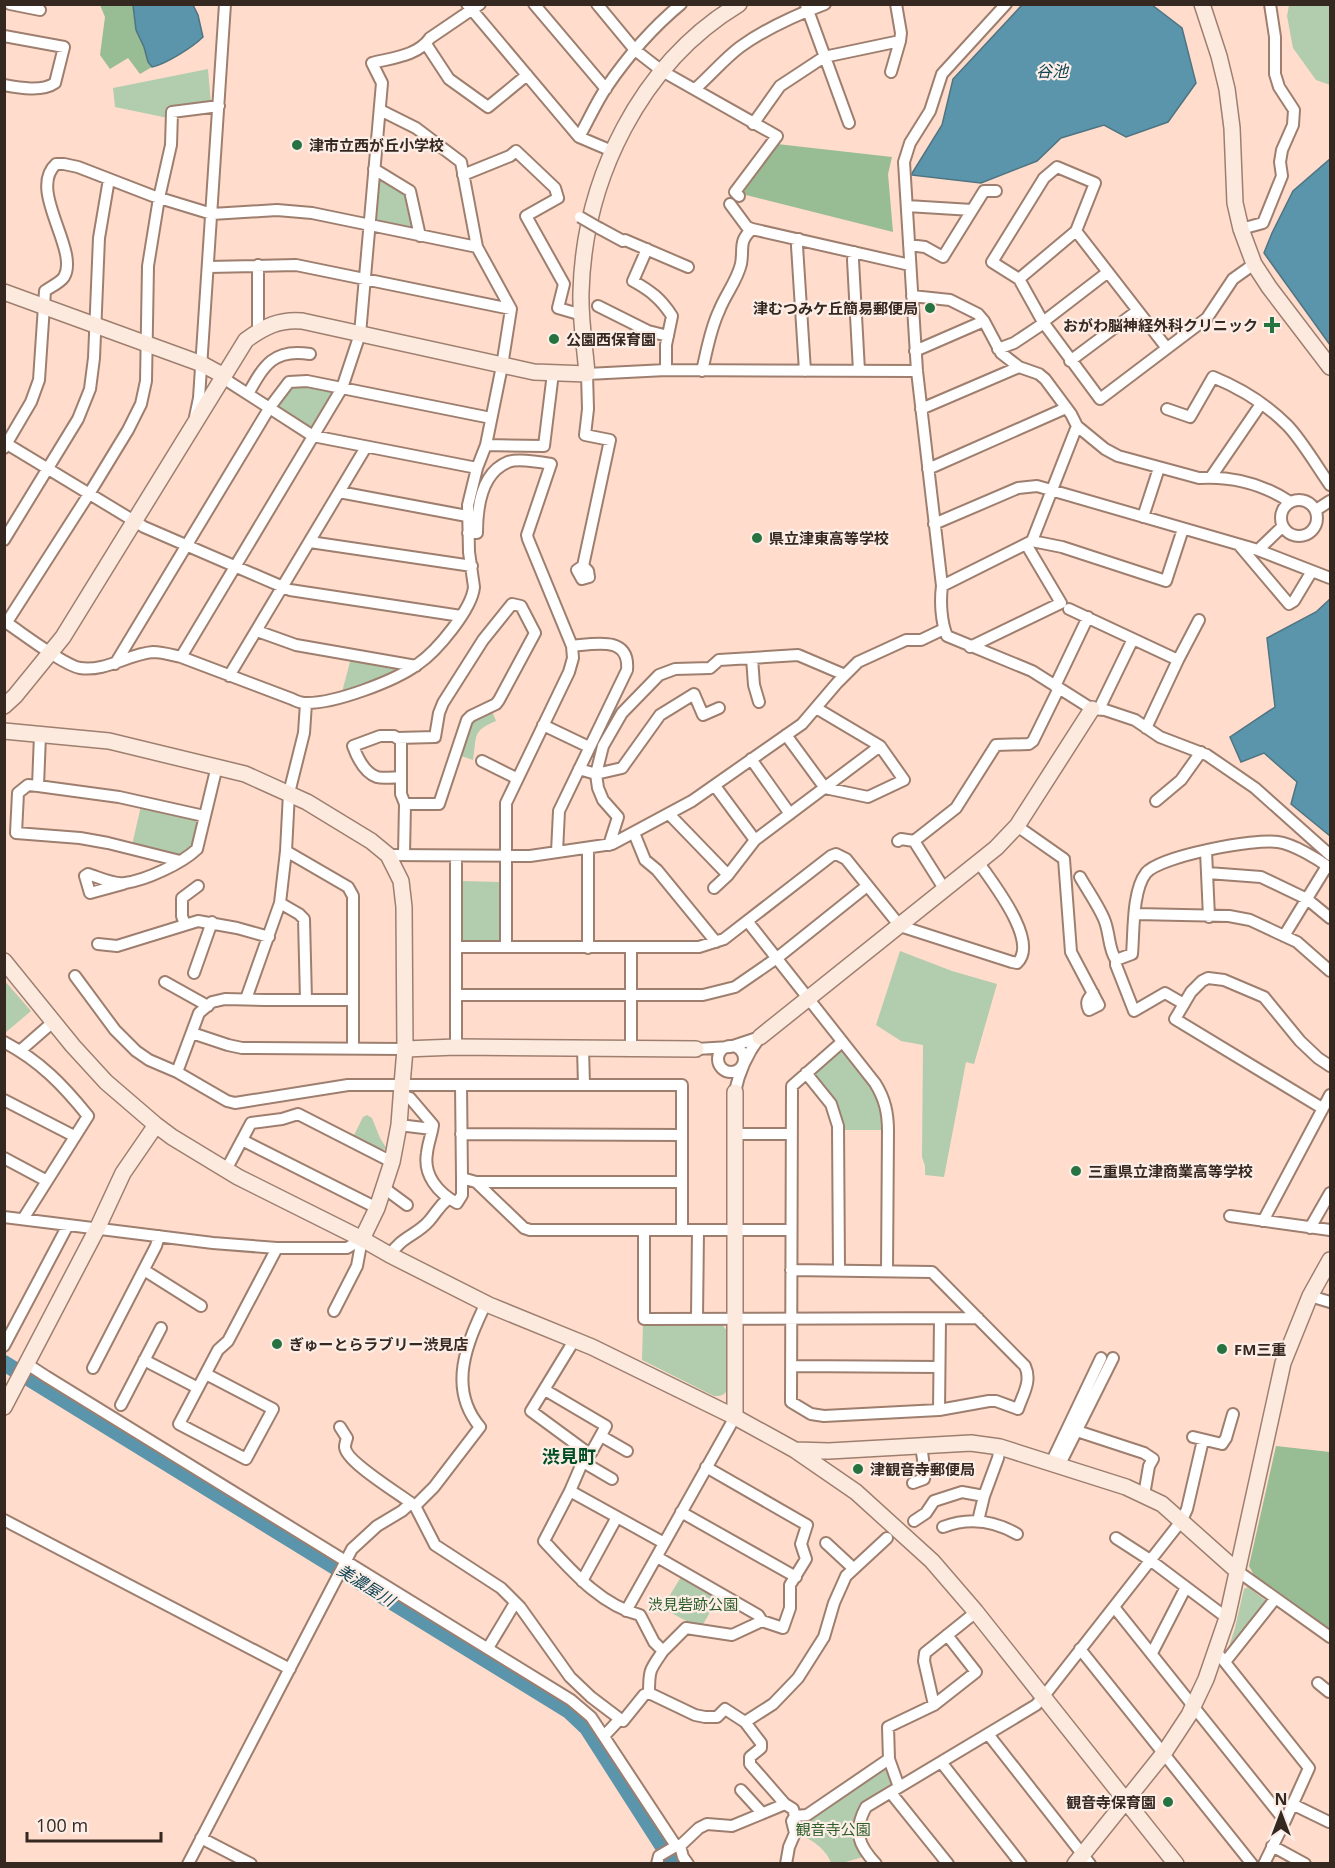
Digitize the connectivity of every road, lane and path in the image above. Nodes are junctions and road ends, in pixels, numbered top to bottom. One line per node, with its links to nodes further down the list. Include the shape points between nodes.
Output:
1 (10, 4): 15 (street)
2 (225, 4): 27 (street)
3 (534, 4): 25 (street)
4 (597, 4): 19 (street)
5 (681, 4): 14 (street)
6 (739, 4): 21 (street, via 695,37)
7 (825, 4): 13 (street)
8 (896, 4): 17 (street)
9 (1006, 4): 40 (street, via 938,82 930,111 905,157)
10 (1202, 4): 46 (street, via 1227,88 1235,202)
11 (1270, 4): 46 (street, via 1275,75 1294,110 1293,125 1282,150 1282,176 1263,223)
12 (473, 6): 18 (street); 23 (street)
13 (807, 7): 20 (street); 26 (street, via 738,49)
14 (667, 9): 19 (street)
15 (40, 10)
16 (4, 36): 24 (street, via 64,46 55,83 48,88)
17 (900, 41): 20 (street); 22 (street)
18 (426, 44): 23 (street, via 449,79 488,107); 28 (street, via 408,54 372,63 382,83)
19 (635, 50): 21 (street); 25 (street)
20 (824, 57): 29 (street); 30 (street, via 780,86)
21 (662, 71): 26 (street); 32 (street, via 632,113)
22 (891, 72)
23 (527, 75): 31 (street)
24 (4, 85)
25 (606, 89): 31 (street)
26 (695, 89): 30 (street)
27 (219, 106): 38 (street, via 171,112 171,146); 42 (street)
28 (380, 110): 33 (street); 34 (street, via 416,128 460,162)
29 (849, 123)
30 (753, 124): 37 (street, via 777,136 735,192)
31 (579, 137): 32 (street)
32 (612, 151): 43 (street)
33 (374, 169): 44 (street); 48 (street, via 410,191)
34 (463, 175): 51 (street); 68 (street, via 516,151 555,188 558,198 526,216 567,284 558,308)
35 (109, 180): 38 (street); 64 (street, via 64,164 56,164 50,172 47,192 66,270 64,277 45,291); 71 (street, via 99,238)
36 (996, 190): 41 (street, via 984,190)
37 (739, 196)
38 (159, 198): 42 (street); 75 (street, via 148,266)
39 (730, 204): 45 (street)
40 (907, 206): 41 (street); 50 (street)
41 (972, 210): 50 (street, via 943,257 924,247)
42 (212, 214): 44 (street, via 277,210); 57 (street)
43 (589, 223): 52 (street); 68 (street)
44 (370, 225): 48 (street); 60 (street)
45 (752, 229): 49 (street); 86 (street, via 744,236 741,263 716,318)
46 (1241, 229): 54 (street)
47 (1077, 231): 59 (street); 61 (street); 61 (street, via 1095,183 1057,167 1044,178 992,262)
48 (420, 236): 51 (street)
49 (799, 239): 53 (street); 87 (street)
50 (909, 245): 56 (street)
51 (477, 247): 66 (street)
52 (647, 249): 58 (street); 74 (street, via 633,281 664,302 672,316)
53 (854, 252): 56 (street); 88 (street)
54 (1254, 264): 76 (street, via 1233,279 1208,318); 84 (street)
55 (258, 265): 57 (street); 60 (street, via 296,265); 72 (street)
56 (910, 265): 63 (street)
57 (209, 267): 81 (street)
58 (688, 267)
59 (1108, 272): 67 (street); 70 (street)
60 (365, 278): 66 (street); 73 (street)
61 (1019, 279): 70 (street)
62 (4, 292): 64 (street)
63 (912, 296): 69 (street, via 950,300); 78 (street)
64 (44, 306): 71 (street); 105 (street, via 39,380)
65 (598, 306): 74 (street, via 648,331)
66 (511, 309): 82 (street)
67 (1137, 311): 76 (street); 80 (street)
68 (582, 315): 91 (street)
69 (984, 321): 77 (street); 78 (street)
70 (1043, 323): 77 (street); 80 (street)
71 (96, 326): 75 (street); 109 (street, via 93,372 86,401)
72 (258, 331): 73 (street, via 292,320); 92 (street, via 246,340)
73 (360, 334): 82 (street); 93 (street)
74 (668, 336): 85 (street)
75 (147, 345): 81 (street); 115 (street, via 141,404)
76 (1166, 347): 80 (street, via 1100,399)
77 (998, 349): 83 (street)
78 (915, 351): 89 (street)
79 (310, 354): 94 (street, via 285,353 270,361)
80 (1070, 361)
81 (202, 364): 92 (street); 102 (street)
82 (502, 366): 90 (street); 100 (street)
83 (1019, 367): 97 (street, via 1045,378); 98 (street)
84 (1330, 367)
85 (666, 370): 86 (street); 91 (street)
86 (702, 370): 87 (street)
87 (805, 371): 88 (street)
88 (859, 371): 89 (street)
89 (917, 371): 98 (street)
90 (553, 373): 91 (street); 104 (street, via 544,446)
91 (587, 374): 134 (street, via 585,435 610,440)
92 (223, 377): 94 (street); 102 (street)
93 (342, 388): 96 (street, via 302,380 289,382); 100 (street); 103 (street)
94 (248, 394): 96 (street)
95 (1261, 404): 99 (street, via 1213,377 1190,417); 111 (street); 112 (street, via 1288,425)
96 (270, 407): 103 (street); 129 (street)
97 (1066, 408): 101 (street); 110 (street)
98 (921, 409): 110 (street)
99 (1167, 409)
100 (491, 418): 104 (street)
101 (1077, 426): 108 (street, via 1118,456); 113 (street)
102 (192, 429): 121 (street)
103 (313, 436): 106 (street); 132 (street)
104 (486, 445): 107 (street)
105 (6, 446): 109 (street)
106 (366, 447): 107 (street); 114 (street)
107 (477, 468): 119 (street)
108 (1159, 468): 111 (street, via 1199,478); 120 (street)
109 (48, 469): 115 (street); 126 (street)
110 (928, 469): 122 (street)
111 (1211, 477): 117 (street, via 1249,483)
112 (1330, 485)
113 (1052, 491): 120 (street); 122 (street, via 1023,486); 128 (street)
114 (339, 492): 119 (street); 127 (street)
115 (89, 494): 121 (street); 143 (street)
116 (1330, 501): 118 (street)
117 (1290, 502): 118 (street, via 1306,501); 123 (street, via 1282,512)
118 (1316, 510): 123 (street, via 1316,525 1307,534 1296,535)
119 (467, 516): 125 (street)
120 (1143, 517): 124 (street)
121 (135, 522): 129 (street); 149 (street)
122 (934, 524): 137 (street)
123 (1283, 526): 131 (street)
124 (1183, 529): 128 (street, via 1166,581 1062,547); 130 (street)
125 (468, 533): 133 (street); 147 (street, via 477,533 484,484 499,468 509,461 551,464 527,534)
126 (4, 540)
127 (310, 542): 133 (street); 138 (street)
128 (1029, 543): 137 (street); 148 (street, via 1060,603)
129 (186, 545): 132 (street); 153 (street)
130 (1239, 545): 131 (street); 135 (street, via 1289,604)
131 (1258, 550): 135 (street)
132 (235, 566): 138 (street); 150 (street)
133 (472, 566): 140 (street, via 474,594)
134 (583, 566)
135 (1312, 571): 136 (street)
136 (1330, 578)
137 (942, 586): 144 (street)
138 (284, 587): 140 (street); 145 (street)
139 (1069, 609): 141 (street)
140 (460, 616): 154 (street)
141 (1088, 617): 146 (street); 157 (street)
142 (1199, 620): 152 (street)
143 (6, 622): 149 (street)
144 (944, 629): 148 (street, via 947,636); 155 (street, via 921,640 906,640 858,662)
145 (257, 631): 154 (street, via 296,645); 156 (street)
146 (1133, 639): 152 (street); 163 (street)
147 (572, 646): 164 (street, via 571,667); 171 (street, via 610,644 627,659 625,676)
148 (970, 647): 157 (street, via 1032,671)
149 (52, 652): 153 (street, via 78,668); 160 (street)
150 (181, 657): 153 (street, via 152,652); 156 (street)
151 (752, 658): 155 (street, via 798,655); 158 (street); 177 (street, via 719,660 710,668 675,669 659,675 622,713 603,746)
152 (1178, 660): 165 (street)
153 (115, 664)
154 (416, 666): 159 (street, via 343,697)
155 (845, 675): 162 (street)
156 (230, 676): 159 (street)
157 (1057, 687): 163 (street); 193 (street, via 1033,741 996,745 956,808)
158 (759, 702)
159 (306, 703): 183 (street, via 304,733)
160 (4, 706)
161 (719, 708): 177 (street, via 703,715 694,694 660,715 622,768)
162 (816, 708): 168 (street); 170 (street)
163 (1096, 709): 165 (street, via 1135,720); 189 (street)
164 (543, 725): 171 (street); 179 (street)
165 (1146, 728): 172 (street)
166 (4, 731): 167 (street)
167 (40, 735): 175 (street, via 109,741); 180 (street)
168 (786, 735): 173 (street); 182 (street)
169 (401, 738): 178 (street); 178 (street, via 380,736 353,746 357,757 375,776); 185 (street, via 435,737 443,703 483,640 512,604 521,606 535,633 496,704 466,720 439,804)
170 (880, 746): 182 (street); 182 (street, via 904,780 867,796)
171 (589, 747): 176 (street)
172 (1200, 752): 184 (street, via 1181,780); 205 (street, via 1255,788)
173 (752, 759): 181 (street); 187 (street)
174 (482, 761): 179 (street)
175 (217, 766): 183 (street); 188 (street)
176 (579, 769): 177 (street); 198 (street, via 559,812)
177 (596, 774): 194 (street, via 603,800 618,817)
178 (401, 777): 185 (street)
179 (516, 778): 202 (street, via 505,806)
180 (38, 786): 188 (street, via 119,797); 203 (street, via 28,785 18,793 15,833 80,838)
181 (715, 786): 186 (street); 191 (street)
182 (825, 788): 187 (street)
183 (289, 793): 196 (street); 199 (street)
184 (1156, 801)
185 (405, 804): 200 (street)
186 (669, 814): 190 (street); 207 (street)
187 (790, 814): 191 (street)
188 (204, 816): 203 (street, via 196,849)
189 (1017, 826): 204 (street); 238 (street, via 1064,859 1071,952)
190 (634, 833): 194 (street); 225 (street, via 645,860)
191 (755, 840): 207 (street)
192 (898, 841): 193 (street)
193 (914, 841): 213 (street)
194 (609, 845): 195 (street)
195 (588, 848): 198 (street); 229 (street)
196 (286, 851): 215 (street); 244 (street, via 348,887 353,896)
197 (1206, 851): 205 (street, via 1275,841); 206 (street); 216 (street, via 1151,869 1138,891)
198 (557, 852): 202 (street)
199 (388, 855): 200 (street); 257 (street, via 401,881 404,908)
200 (404, 855): 201 (street)
201 (456, 856): 202 (street); 227 (street)
202 (505, 856): 228 (street)
203 (180, 861): 209 (street, via 162,872)
204 (979, 863): 213 (street); 222 (street, via 1014,915 1024,947 1023,957 1017,963)
205 (1330, 863): 214 (street)
206 (1208, 873): 214 (street, via 1261,877); 217 (street)
207 (728, 875): 212 (street)
208 (1080, 877): 233 (street, via 1103,916)
209 (123, 884)
210 (198, 886): 221 (street, via 182,898)
211 (867, 886): 220 (street, via 846,859 836,854); 222 (street); 231 (street)
212 (714, 888)
213 (945, 890): 222 (street)
214 (1307, 899): 218 (street); 223 (street)
215 (280, 903): 224 (street); 243 (street, via 304,919)
216 (1136, 914): 217 (street); 233 (street, via 1132,954)
217 (1209, 917): 223 (street, via 1250,920)
218 (1330, 918)
219 (212, 922): 221 (street); 224 (street); 235 (street)
220 (748, 922): 225 (street); 231 (street)
221 (185, 925): 226 (street, via 117,946)
222 (900, 926): 241 (street)
223 (1284, 936): 234 (street, via 1297,942)
224 (269, 938): 242 (street)
225 (716, 942): 230 (street, via 699,947)
226 (98, 944)
227 (457, 947): 228 (street); 239 (street)
228 (506, 947): 229 (street)
229 (588, 948): 230 (street)
230 (631, 948): 240 (street)
231 (777, 958): 240 (street, via 735,987 703,994); 241 (street)
232 (4, 960): 247 (street)
233 (1116, 960): 245 (street, via 1134,1011 1164,993)
234 (1330, 971)
235 (194, 973)
236 (75, 976): 263 (street, via 122,1039 148,1060)
237 (165, 982): 246 (street)
238 (1093, 993)
239 (457, 995): 240 (street); 252 (street)
240 (631, 996): 255 (street)
241 (809, 998): 249 (street); 251 (street)
242 (246, 999): 243 (street); 246 (street, via 225,999)
243 (306, 1000): 244 (street)
244 (353, 1000): 256 (street)
245 (1184, 1004): 262 (street, via 1202,981 1224,980 1264,997 1300,1041); 271 (street, via 1175,1019)
246 (208, 1006): 248 (street, via 199,1013)
247 (53, 1022): 259 (street); 272 (street, via 106,1082)
248 (192, 1033): 256 (street, via 242,1048); 263 (street)
249 (760, 1037): 253 (street); 260 (street)
250 (4, 1042): 259 (street)
251 (842, 1042): 264 (street); 314 (street, via 875,1083 887,1110)
252 (456, 1047): 254 (street); 257 (street)
253 (730, 1047): 258 (street); 260 (street, via 741,1051); 261 (street, via 720,1053)
254 (584, 1048): 255 (street); 266 (street)
255 (631, 1048): 258 (street)
256 (353, 1049): 257 (street)
257 (405, 1049): 267 (street)
258 (696, 1049): 261 (street)
259 (21, 1050): 279 (street, via 50,1073 88,1116)
260 (744, 1064): 261 (street, via 733,1072); 268 (street)
261 (721, 1066): 268 (street)
262 (1330, 1066)
263 (177, 1072): 267 (street, via 235,1103 337,1086)
264 (806, 1073): 277 (street, via 792,1086); 313 (street, via 831,1104 838,1126)
265 (461, 1085): 266 (street); 267 (street); 275 (street)
266 (584, 1085): 278 (street, via 682,1085)
267 (402, 1090): 273 (street); 274 (street, via 433,1125)
268 (735, 1092): 276 (street)
269 (1330, 1095): 271 (street)
270 (4, 1100): 279 (street)
271 (1322, 1108): 296 (street)
272 (156, 1125): 283 (street); 299 (street, via 123,1173)
273 (399, 1125): 274 (street); 282 (street)
274 (432, 1129): 290 (street, via 427,1170)
275 (461, 1134): 278 (street); 284 (street)
276 (735, 1134): 277 (street); 305 (street)
277 (791, 1134): 301 (street)
278 (682, 1135): 287 (street)
279 (74, 1136): 285 (street)
280 (242, 1140): 282 (street, via 251,1123 298,1114); 283 (street); 292 (street)
281 (4, 1158): 285 (street)
282 (392, 1162): 288 (street)
283 (226, 1170): 307 (street)
284 (462, 1178): 286 (street); 290 (street, via 462,1195 457,1203)
285 (47, 1180): 295 (street)
286 (476, 1182): 287 (street); 303 (street, via 526,1229)
287 (681, 1182): 300 (street)
288 (384, 1188): 291 (street); 292 (street)
289 (1330, 1193): 298 (street)
290 (448, 1199): 309 (street, via 430,1220 396,1245)
291 (407, 1205)
292 (377, 1208): 307 (street)
293 (1230, 1216): 296 (street)
294 (4, 1217): 295 (street)
295 (23, 1220): 297 (street)
296 (1263, 1221): 298 (street)
297 (68, 1225): 299 (street); 327 (street)
298 (1310, 1228): 302 (street)
299 (97, 1229): 306 (street); 331 (street)
300 (682, 1230): 303 (street); 304 (street)
301 (791, 1230): 305 (street); 312 (street)
302 (1330, 1230)
303 (644, 1231): 320 (street, via 644,1318)
304 (698, 1231): 305 (street); 320 (street)
305 (736, 1231): 323 (street)
306 (159, 1236): 308 (street); 311 (street)
307 (362, 1239): 308 (street, via 347,1248); 309 (street); 319 (street, via 357,1266)
308 (277, 1248): 335 (street)
309 (390, 1255): 317 (street)
310 (1330, 1260): 315 (street)
311 (144, 1270): 318 (street); 334 (street)
312 (791, 1270): 313 (street); 321 (street)
313 (839, 1270): 314 (street)
314 (887, 1271): 322 (street, via 932,1272)
315 (1310, 1296): 316 (street); 375 (street, via 1278,1378)
316 (1330, 1302)
317 (486, 1303): 326 (street); 358 (street, via 471,1335 462,1373 469,1411 480,1427 434,1487)
318 (201, 1306)
319 (334, 1311)
320 (697, 1318): 323 (street)
321 (791, 1318): 323 (street); 324 (street); 332 (street)
322 (978, 1318): 324 (street); 340 (street, via 1028,1372 1029,1381 1018,1409 989,1401)
323 (735, 1319): 342 (street)
324 (940, 1319): 333 (street)
325 (161, 1328): 330 (street)
326 (575, 1339): 337 (street); 342 (street)
327 (4, 1346)
328 (1101, 1358): 351 (street)
329 (1113, 1358): 344 (street)
330 (144, 1360): 336 (street); 338 (street)
331 (27, 1364): 339 (street); 373 (street)
332 (791, 1366): 333 (street); 340 (street, via 791,1402 815,1415)
333 (939, 1367): 340 (street)
334 (93, 1368)
335 (206, 1374): 336 (street); 336 (street, via 273,1409 246,1459 179,1424)
336 (198, 1388)
337 (545, 1390): 345 (street, via 606,1426); 350 (street, via 531,1411 584,1450)
338 (121, 1405)
339 (4, 1407)
340 (939, 1410)
341 (1233, 1414): 362 (street, via 1221,1444 1198,1438)
342 (735, 1418): 348 (street); 352 (street)
343 (340, 1428): 358 (street, via 347,1438 348,1456 357,1466)
344 (1077, 1431): 351 (street); 356 (street, via 1153,1459)
345 (601, 1436): 349 (street); 350 (street)
346 (921, 1445): 347 (street, via 971,1443); 348 (street); 354 (street, via 924,1479)
347 (1000, 1447): 351 (street); 357 (street)
348 (795, 1450): 383 (street, via 856,1492 932,1561)
349 (627, 1451)
350 (585, 1458): 353 (street); 355 (street)
351 (1055, 1464): 356 (street)
352 (706, 1467): 359 (street); 376 (street, via 807,1525 801,1544 806,1559)
353 (612, 1479)
354 (913, 1483)
355 (570, 1491): 360 (street); 377 (street, via 544,1541)
356 (1144, 1495): 362 (street)
357 (984, 1496): 363 (street, via 962,1492 934,1501); 364 (street)
358 (413, 1505): 373 (street, via 377,1526 352,1549); 380 (street, via 435,1545 501,1588)
359 (681, 1512): 369 (street); 376 (street)
360 (617, 1517): 369 (street); 377 (street)
361 (4, 1520): 393 (street)
362 (1182, 1520): 372 (street); 375 (street)
363 (914, 1521)
364 (978, 1521): 365 (street, via 955,1522); 366 (street)
365 (944, 1527)
366 (1017, 1534)
367 (887, 1538): 374 (street)
368 (1116, 1538): 372 (street)
369 (664, 1543): 371 (street)
370 (826, 1543): 374 (street)
371 (657, 1557): 382 (street); 385 (street, via 758,1615)
372 (1150, 1560): 378 (street); 381 (street)
373 (346, 1562): 388 (street); 393 (street)
374 (852, 1568): 401 (street, via 841,1584 824,1637 798,1678 773,1704)
375 (1236, 1570): 379 (street); 384 (street)
376 (795, 1577): 385 (street, via 790,1585 790,1608 783,1628)
377 (582, 1581): 382 (street)
378 (1185, 1587): 384 (street); 391 (street)
379 (1275, 1599): 387 (street); 392 (street)
380 (515, 1603): 388 (street); 400 (street, via 570,1677)
381 (1114, 1607): 389 (street); 391 (street)
382 (626, 1611): 390 (street, via 640,1615)
383 (976, 1612): 386 (street); 397 (street)
384 (1227, 1617): 392 (street)
385 (762, 1621): 390 (street, via 732,1635 686,1628)
386 (947, 1635): 398 (street, via 925,1653); 398 (street, via 976,1672)
387 (1330, 1636)
388 (488, 1648): 403 (street, via 571,1700 591,1717)
389 (1080, 1649): 397 (street); 404 (street)
390 (663, 1651): 396 (street, via 651,1666)
391 (1152, 1653): 399 (street)
392 (1221, 1657): 399 (street); 411 (street, via 1309,1768)
393 (290, 1668): 416 (street)
394 (1318, 1683): 395 (street)
395 (1330, 1690)
396 (649, 1693): 400 (street, via 623,1721); 401 (street, via 698,1716 717,1717 725,1709)
397 (1044, 1696): 402 (street); 409 (street)
398 (934, 1705): 405 (street, via 888,1727)
399 (1193, 1705): 404 (street); 414 (street)
400 (620, 1719): 403 (street)
401 (745, 1722): 410 (street, via 761,1743 761,1748 750,1757 750,1764)
402 (988, 1734): 406 (street); 421 (street)
403 (604, 1736): 417 (street)
404 (1164, 1753): 409 (street); 430 (street)
405 (890, 1759): 408 (street); 413 (street, via 807,1815)
406 (941, 1762): 408 (street); 428 (street)
407 (741, 1790): 412 (street)
408 (895, 1790): 419 (street, via 866,1807 861,1818 860,1840); 427 (street)
409 (1126, 1802): 421 (street); 429 (street)
410 (785, 1804): 412 (street); 413 (street)
411 (1292, 1804): 414 (street); 415 (street)
412 (762, 1813): 417 (street, via 732,1826 708,1824)
413 (795, 1816): 425 (street, via 795,1833)
414 (1285, 1821): 418 (street)
415 (1329, 1822)
416 (201, 1838): 422 (street); 423 (street)
417 (678, 1846): 420 (street); 424 (street)
418 (1272, 1846): 431 (street); 432 (street)
419 (868, 1859): 426 (street)
420 (658, 1860)
421 (1082, 1860)
422 (188, 1863)
423 (251, 1863)
424 (688, 1863)
425 (786, 1863)
426 (876, 1863)
427 (948, 1863)
428 (1021, 1863)
429 (1176, 1863)
430 (1252, 1863)
431 (1264, 1863)
432 (1305, 1863)

